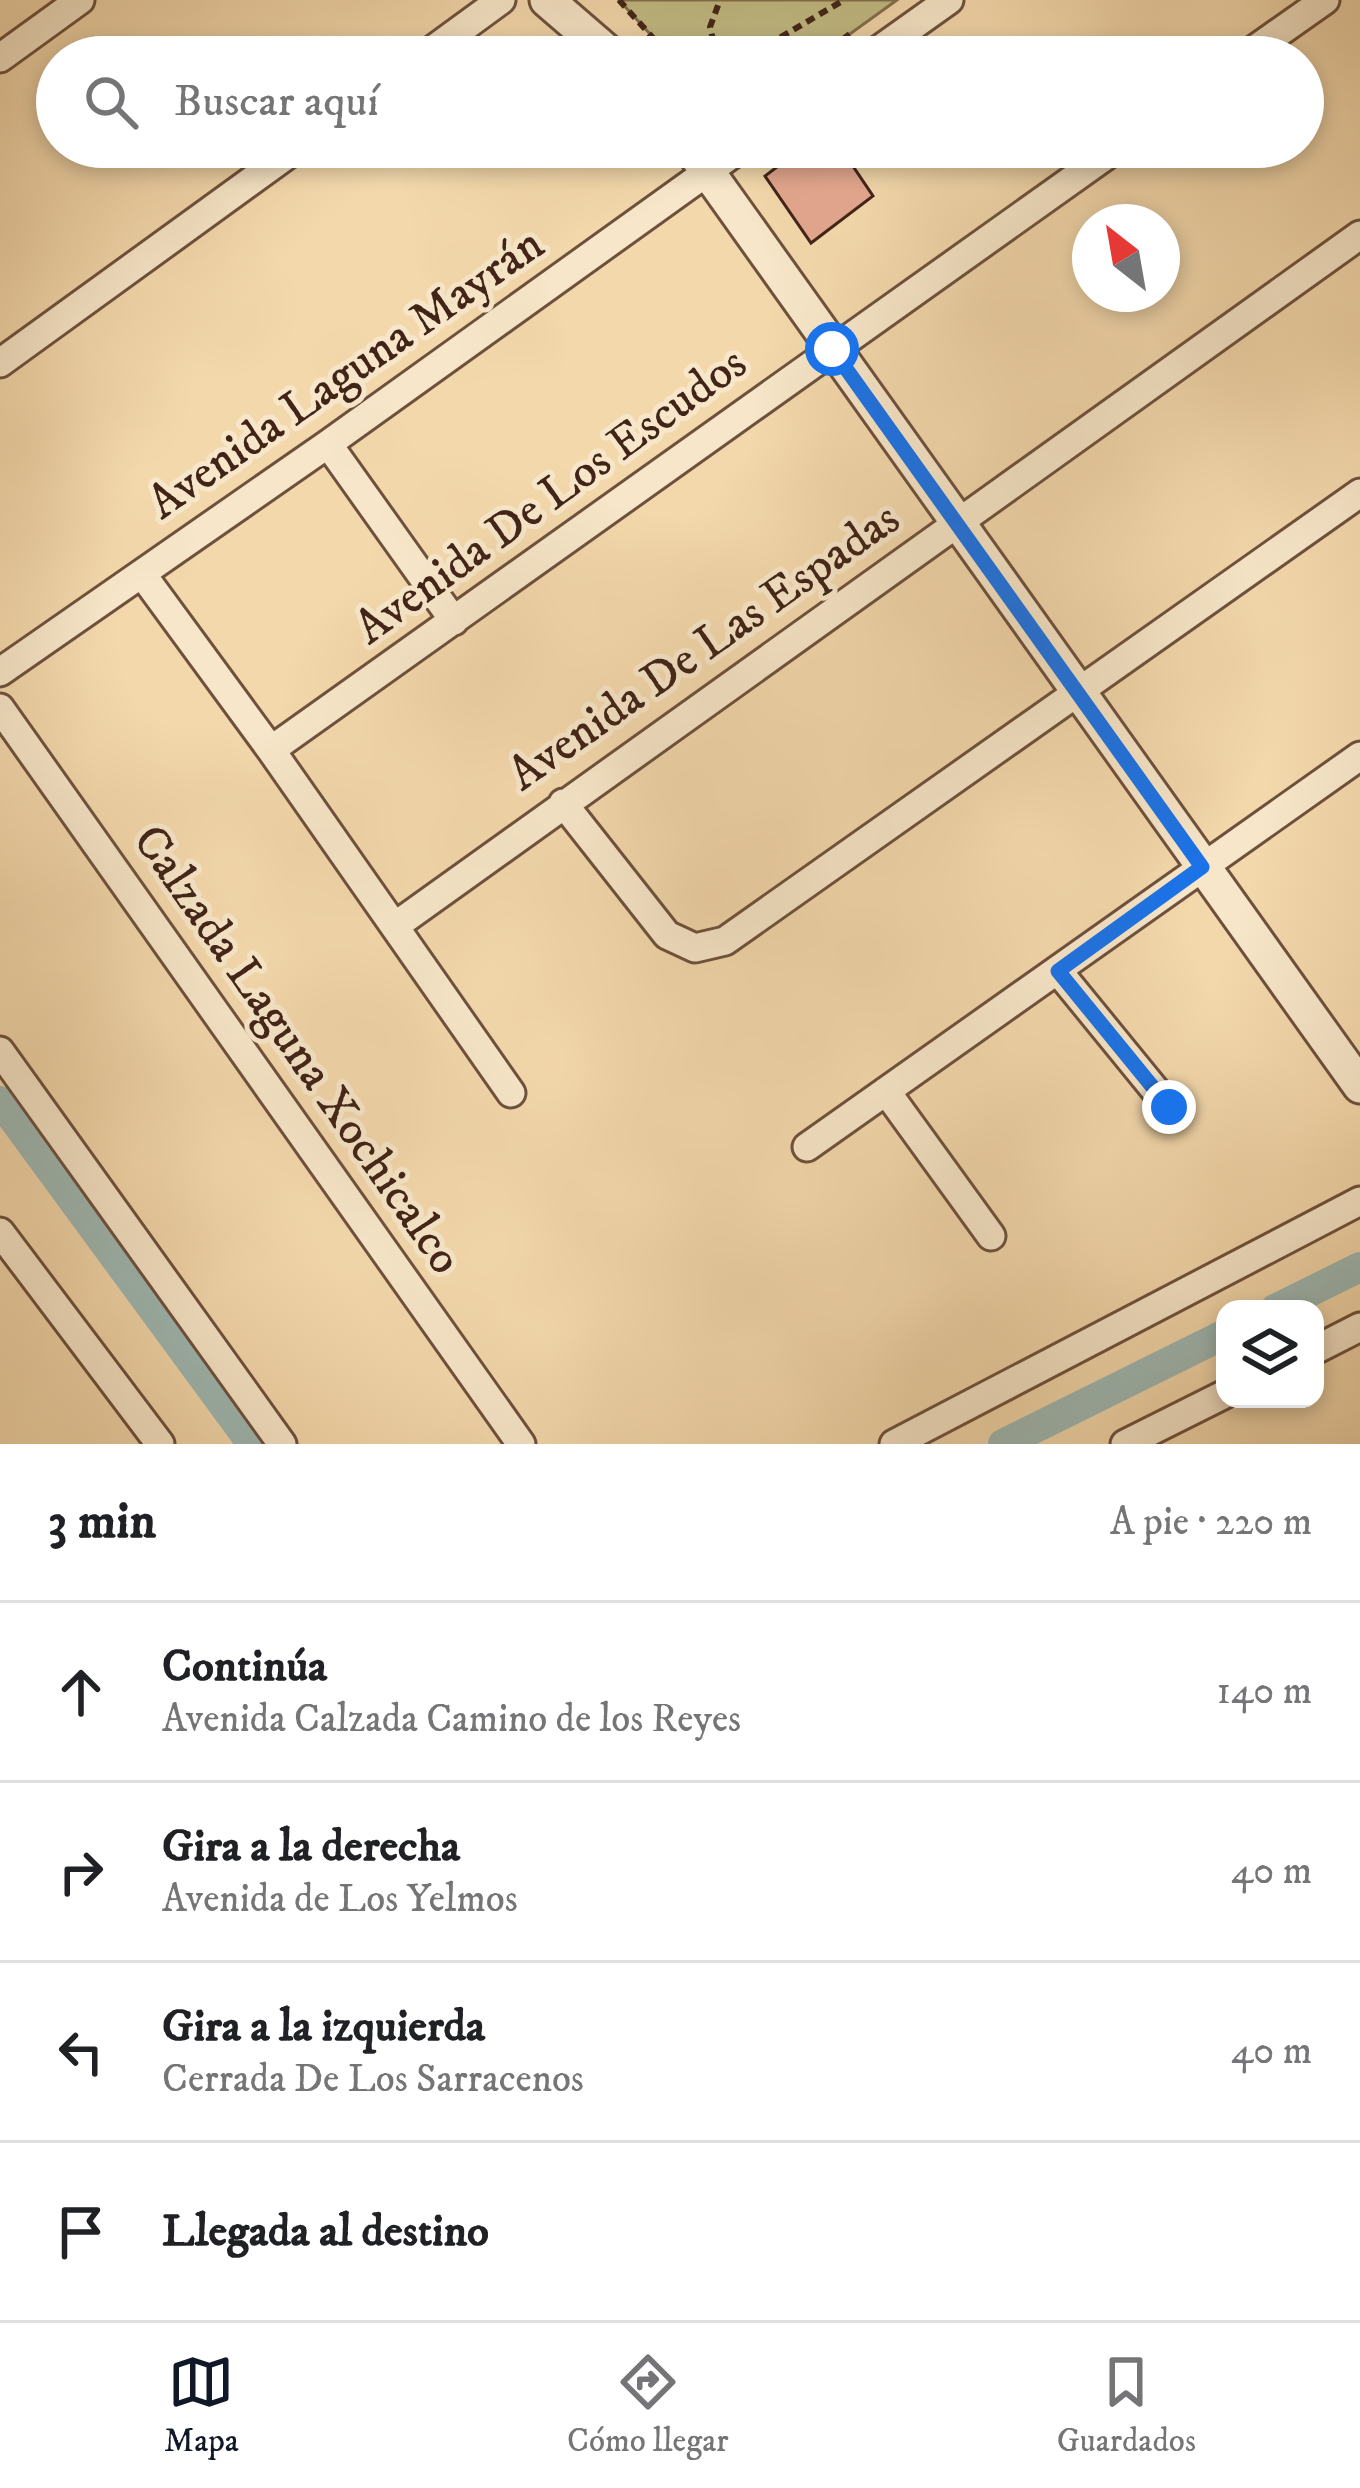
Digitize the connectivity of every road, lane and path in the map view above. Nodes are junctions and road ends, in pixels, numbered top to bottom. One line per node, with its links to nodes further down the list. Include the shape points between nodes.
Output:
1 (80, 0): 16 (street)
2 (501, 0): 9 (street)
3 (547, 0): 10 (street)
4 (619, 0): 11 (path)
5 (720, 0): 12 (path)
6 (844, 0): 13 (path)
7 (949, 0): 14 (street)
8 (1324, 0): 15 (street)
9 (452, 36)
10 (589, 36)
11 (651, 36)
12 (712, 36)
13 (783, 36)
14 (898, 36)
15 (1273, 36)
16 (0, 58)
17 (269, 168): 23 (street)
18 (686, 168): 24 (street, Avenida Laguna Mayrán)
19 (704, 168): 22 (street)
20 (1088, 168): 22 (street, Avenida De Los Escudos)
21 (1360, 235): 26 (street, Avenida De Las Espadas)
22 (832, 349): 26 (street); 28 (street, Avenida De Los Escudos)
23 (0, 363)
24 (328, 444): 27 (street, Avenida Laguna Mayrán); 28 (street)
25 (1360, 493): 30 (street)
26 (956, 524): 30 (street); 34 (street, Avenida De Las Espadas)
27 (142, 574): 29 (street, Avenida Laguna Mayrán); 32 (street)
28 (454, 621): 32 (street, Avenida De Los Escudos)
29 (0, 672)
30 (1078, 693): 34 (street, via 725,941 695,948 667,935); 35 (street)
31 (0, 708): 52 (street, Calzada Laguna Xochicalco)
32 (271, 750): 36 (street)
33 (1355, 771): 35 (street)
34 (562, 802): 36 (street, Avenida De Las Espadas)
35 (1202, 867): 37 (street); 39 (street)
36 (395, 926): 41 (street)
37 (1058, 971): 40 (street); 42 (street)
38 (0, 1051): 51 (street)
39 (1360, 1085)
40 (886, 1091): 43 (street); 46 (street)
41 (512, 1093)
42 (1169, 1107)
43 (807, 1148)
44 (1360, 1201): 53 (street)
45 (0, 1232): 50 (street)
46 (991, 1237)
47 (1360, 1327): 48 (street)
48 (1324, 1345)
49 (1216, 1398): 54 (street)
50 (160, 1444)
51 (282, 1444)
52 (521, 1444)
53 (894, 1444)
54 (1125, 1444)

